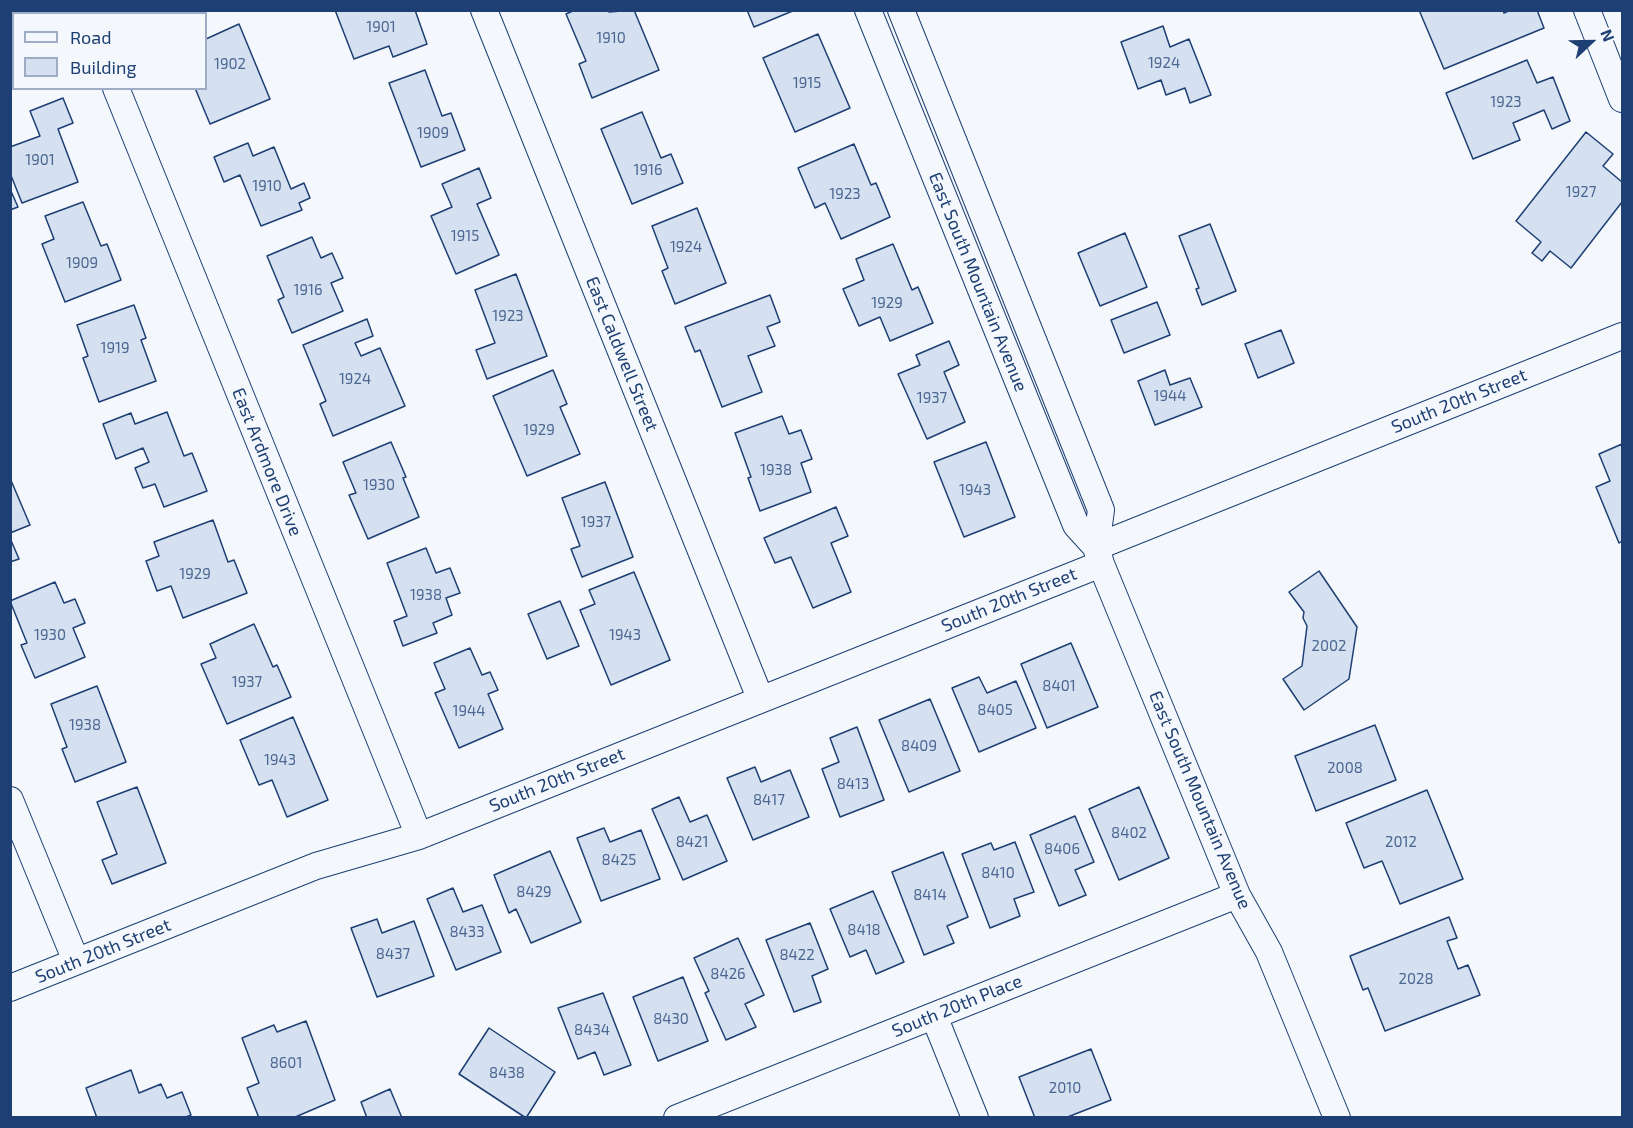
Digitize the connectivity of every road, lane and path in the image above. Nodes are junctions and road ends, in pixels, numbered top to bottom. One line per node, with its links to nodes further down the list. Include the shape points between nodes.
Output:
1 (484, 10): 9 (street, East Caldwell Street)
2 (868, 10): 8 (street, East South Mountain Avenue, via 1076,525)
3 (901, 10): 8 (street, East South Mountain Avenue, via 1101,510)
4 (1587, 10): 6 (street)
5 (117, 90): 11 (street, East Ardmore Drive)
6 (1623, 99)
7 (1623, 336): 8 (street, South 20th Street)
8 (1098, 556): 9 (street, South 20th Street); 12 (street, East South Mountain Avenue)
9 (760, 698): 11 (street, South 20th Street)
10 (10, 800): 13 (street)
11 (418, 836): 13 (street, South 20th Street, via 316,866)
12 (1237, 895): 15 (street, South 20th Place); 18 (street, East South Mountain Avenue, via 1269,952)
13 (76, 961): 14 (street, South 20th Street)
14 (10, 988)
15 (934, 1016): 16 (street, South 20th Place); 17 (street)
16 (677, 1118)
17 (975, 1118)
18 (1337, 1118)

